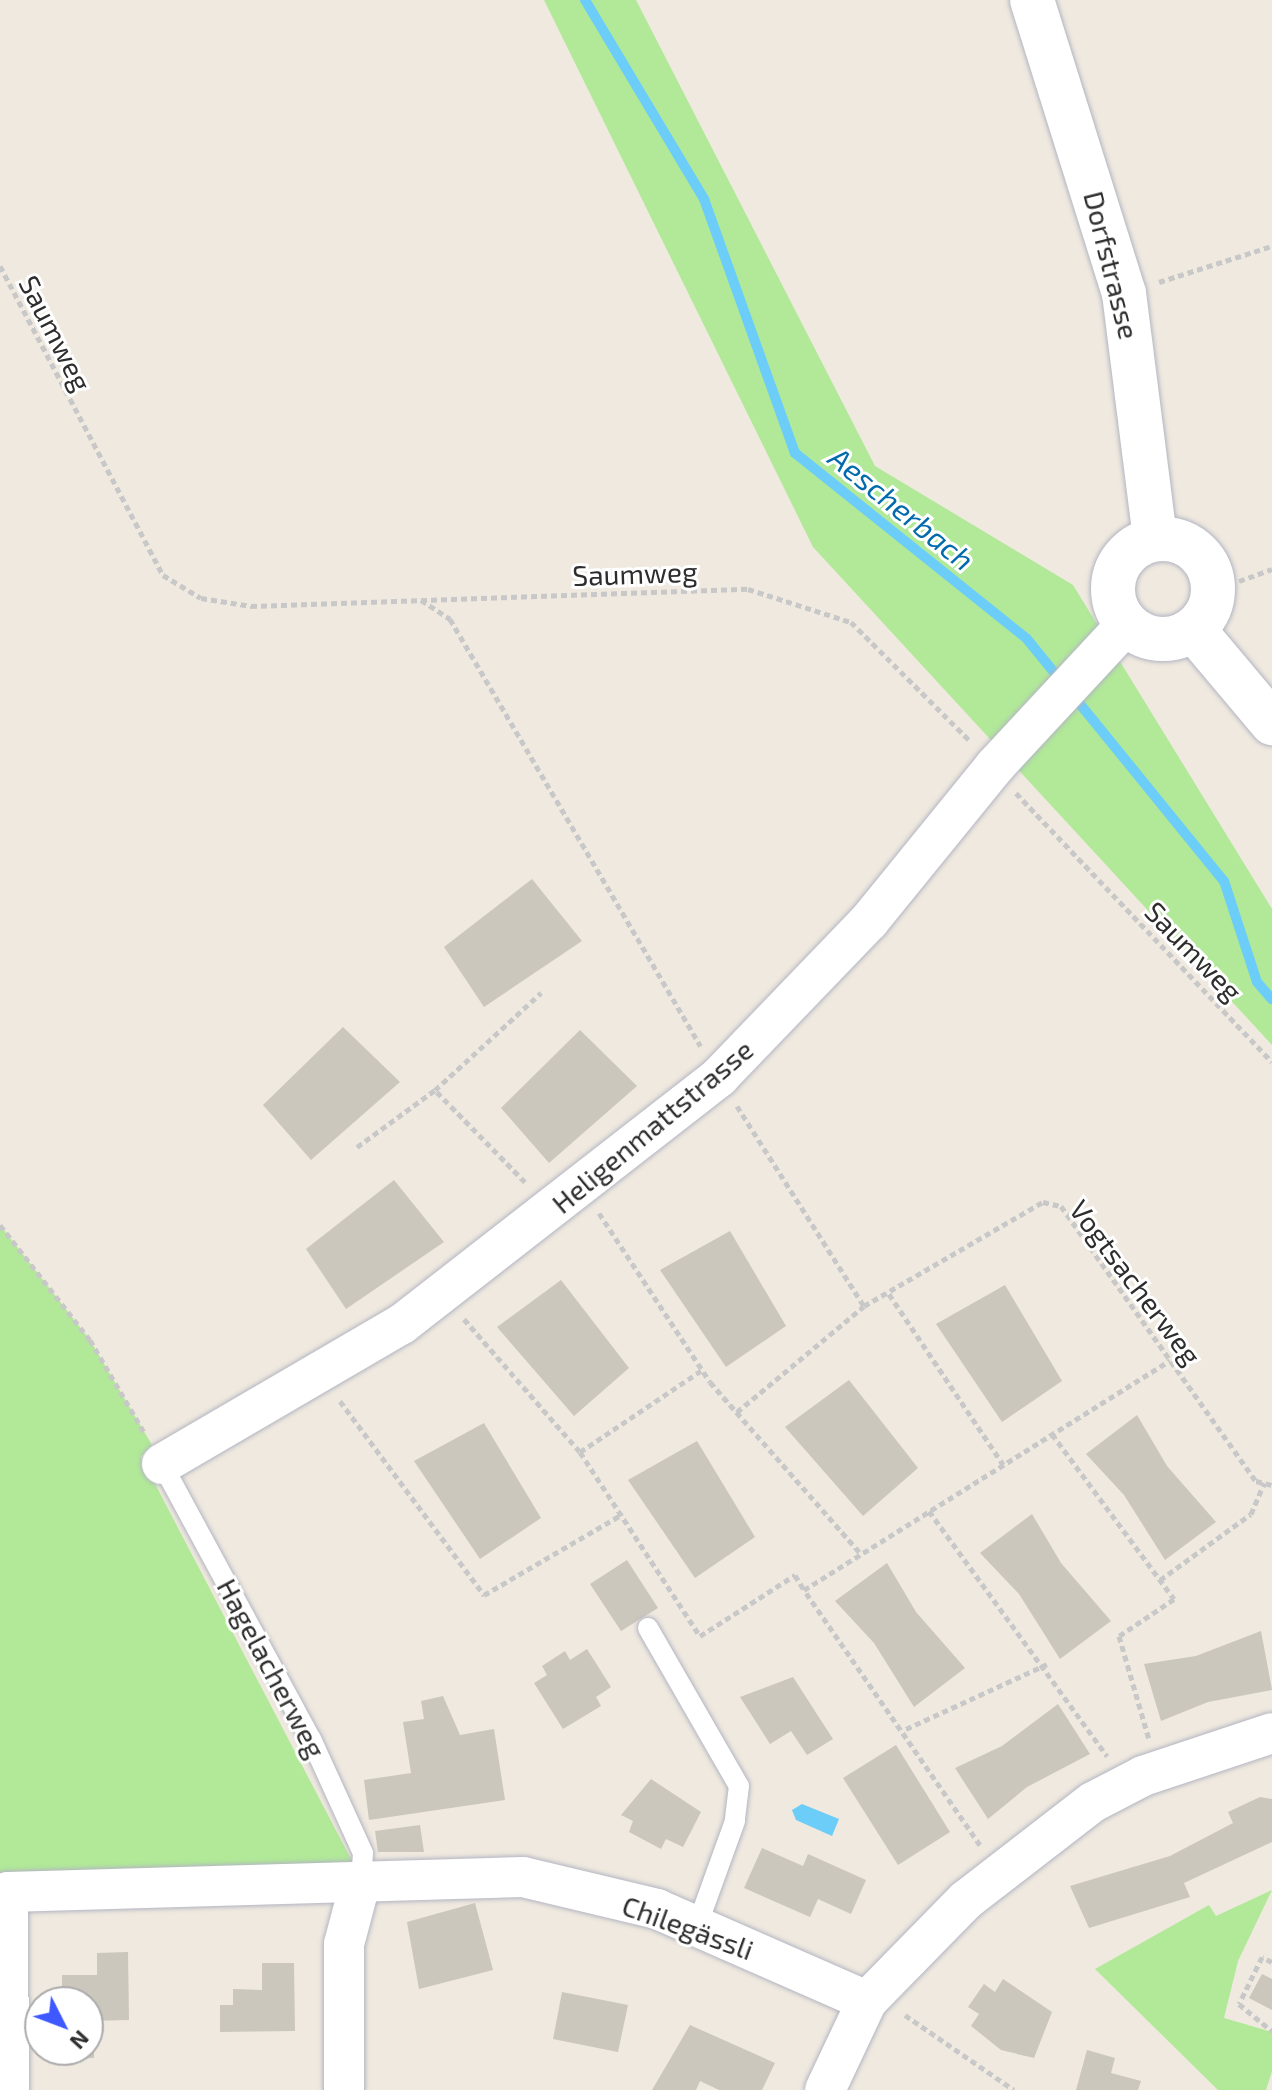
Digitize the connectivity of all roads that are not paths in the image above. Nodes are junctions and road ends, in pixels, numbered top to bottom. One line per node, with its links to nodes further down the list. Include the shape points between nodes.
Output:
1 (1032, 0): 2 (street, Dorfstrasse, via 1124,293)
2 (1155, 539): 3 (street, via 1128,553 1113,580); 4 (street, via 1188,544 1210,569 1212,602)
3 (1127, 624): 4 (street, via 1166,639); 6 (street, Heligenmattstrasse, via 995,766 869,921 724,1085 402,1324)
4 (1193, 629): 5 (street)
5 (1272, 723)
6 (157, 1454): 9 (lane, Hagelacherweg, via 311,1739 363,1853)
7 (648, 1628): 10 (lane, via 739,1786 735,1821)
8 (1272, 1733): 11 (street, via 1142,1778 999,1874)
9 (361, 1880): 10 (street, Chilegässli, via 523,1877 657,1909); 12 (street, Chilegässli, via 8,1892); 13 (street, via 344,1944)
10 (697, 1926): 11 (street, Chilegässli)
11 (871, 1997): 14 (street)
12 (9, 2090)
13 (344, 2090)
14 (825, 2090)

